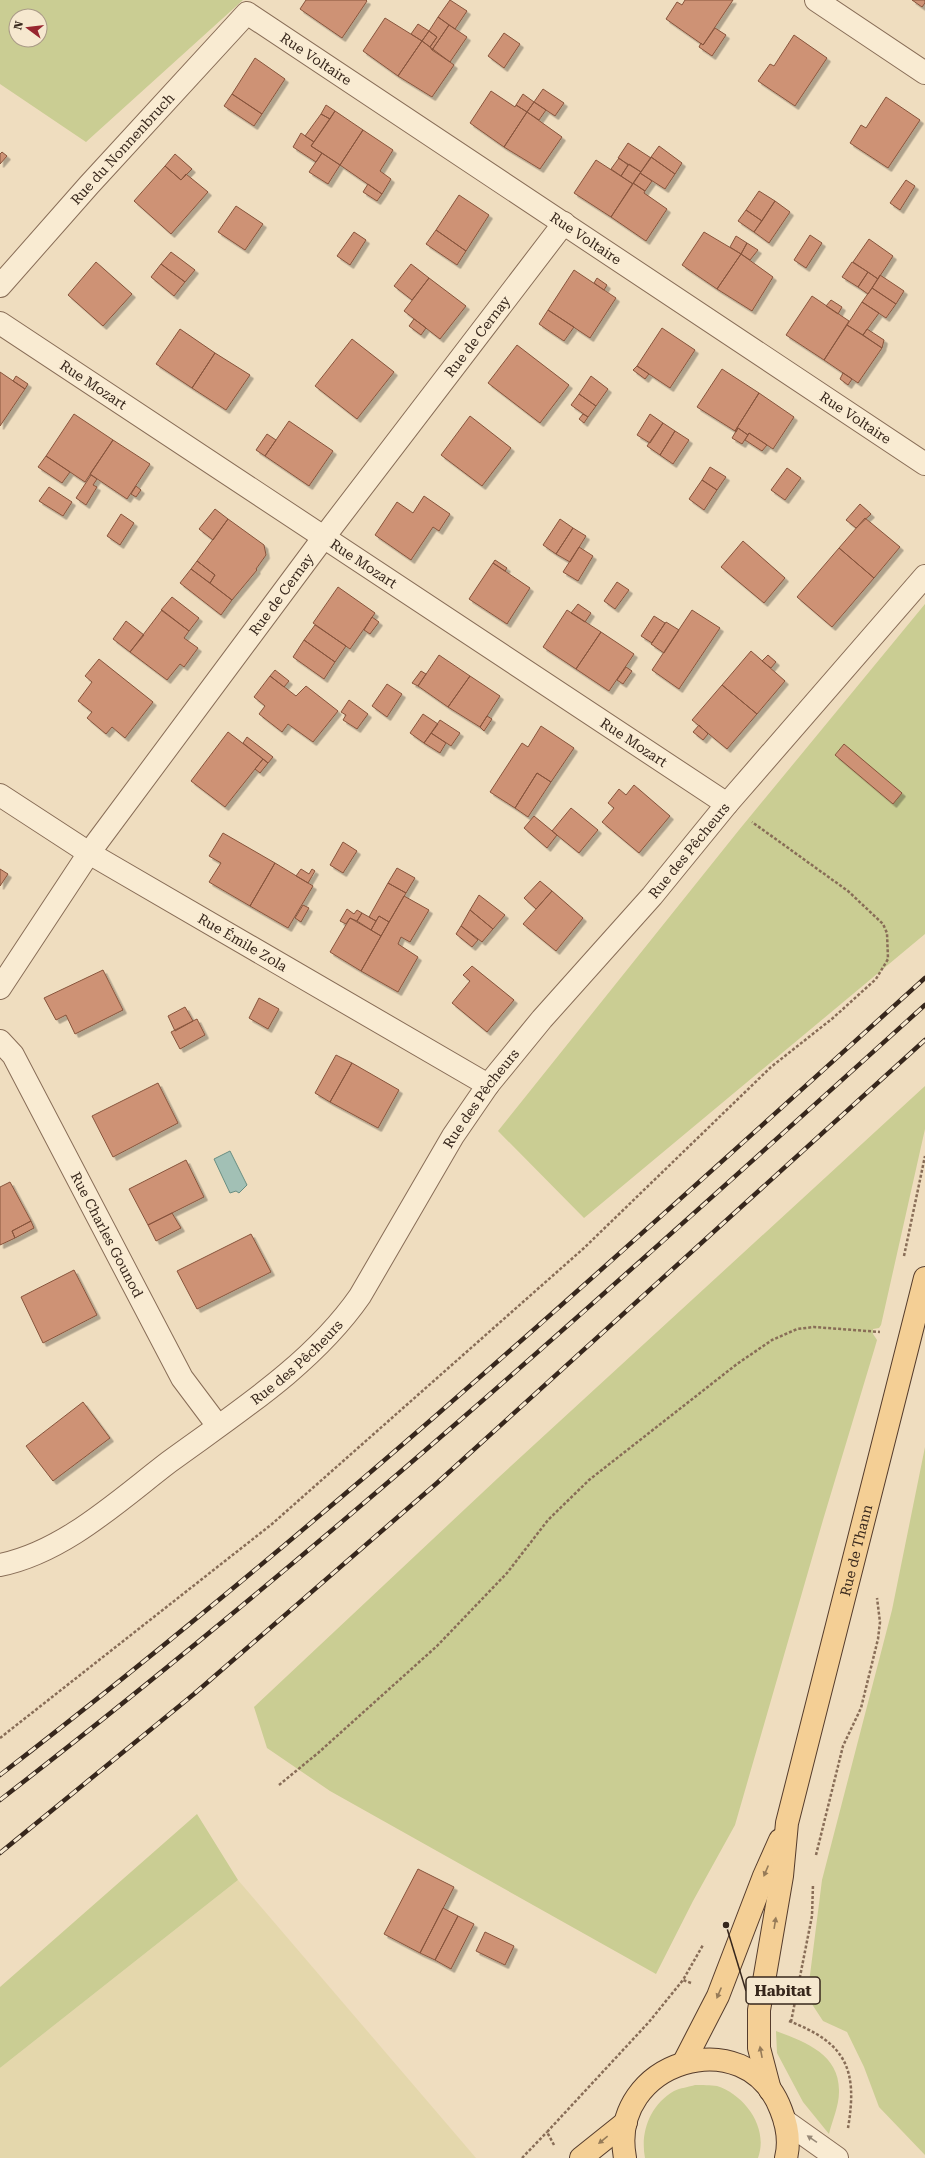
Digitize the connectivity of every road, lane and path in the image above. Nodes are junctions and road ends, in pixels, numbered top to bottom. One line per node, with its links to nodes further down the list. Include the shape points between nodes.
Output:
1 (816, 0): 3 (street)
2 (247, 13): 4 (street, Rue Voltaire); 5 (street, Rue du Nonnenbruch)
3 (925, 73)
4 (564, 223): 7 (street, Rue Voltaire); 8 (street, Rue de Cernay)
5 (0, 286)
6 (0, 323): 8 (street, Rue Mozart)
7 (925, 464)
8 (324, 537): 11 (street, Rue Mozart); 12 (street, Rue de Cernay)
9 (925, 576): 11 (street, Rue des Pêcheurs)
10 (0, 795): 12 (street, Rue Émile Zola)
11 (727, 804): 15 (street, Rue des Pêcheurs, via 652,896 542,1019); 21 (path, via 848,891 883,924 888,933 888,959 876,979 771,1067 584,1248 272,1524)
12 (89, 853): 13 (street, Rue de Cernay); 15 (street, Rue Émile Zola)
13 (0, 988)
14 (0, 1041): 18 (street, Rue Charles Gounod, via 13,1055 182,1378)
15 (488, 1085): 18 (street, Rue des Pêcheurs, via 453,1136 344,1319 290,1372)
16 (925, 1278): 23 (main road, Rue de Thann)
17 (886, 1333): 22 (path, via 814,1327 797,1329 772,1340 737,1364 589,1480 548,1520 507,1573 438,1646)
18 (218, 1426): 19 (street, Rue des Pêcheurs, via 85,1525 46,1550)
19 (0, 1565)
20 (876, 1592): 24 (path, via 880,1622 878,1639 861,1708 843,1746)
21 (0, 1738)
22 (279, 1785)
23 (787, 1823): 29 (main road, one-way to 29, via 718,1996); 30 (main road, one-way to 23, via 760,2048 759,2010 782,1876)
24 (816, 1856)
25 (813, 1879): 27 (path, via 812,1916)
26 (683, 1980): 34 (path, via 649,2022)
27 (791, 2022)
28 (811, 2031): 33 (path, via 828,2041 842,2056 850,2073 851,2110)
29 (684, 2062): 30 (main road, via 702,2059 734,2064 756,2076); 32 (main road, via 653,2078 631,2106)
30 (770, 2090): 31 (main road)
31 (785, 2121): 39 (main road, via 788,2138); 40 (street, one-way to 31)
32 (626, 2122): 37 (main road, one-way to 37); 38 (main road)
33 (847, 2130)
34 (547, 2132): 35 (path); 36 (path)
35 (558, 2151)
36 (522, 2158)
37 (581, 2158)
38 (625, 2158)
39 (786, 2158)
40 (837, 2158)

